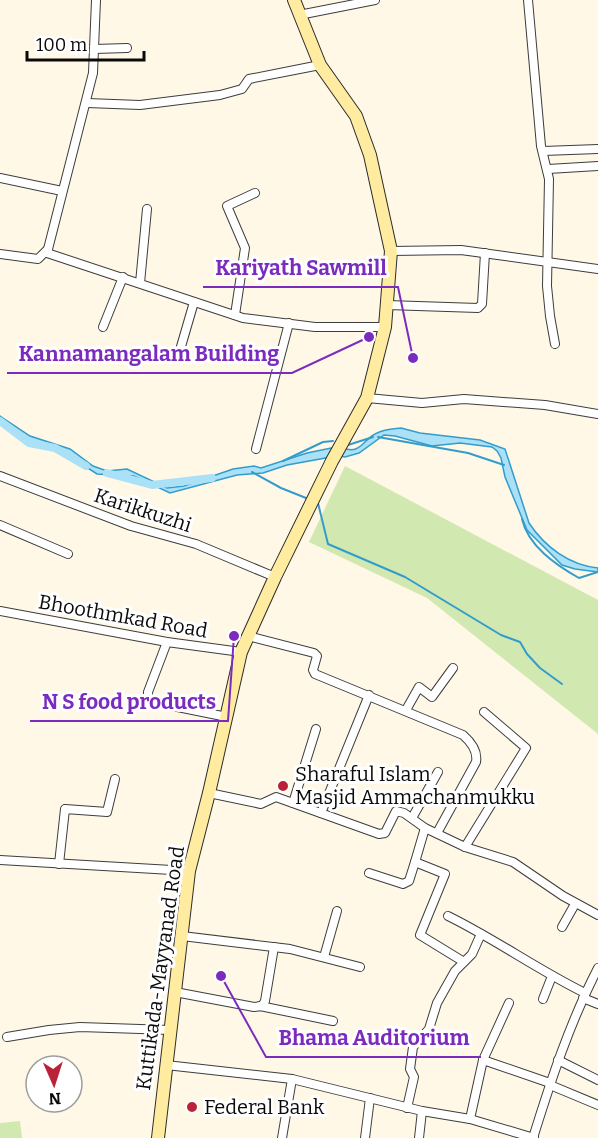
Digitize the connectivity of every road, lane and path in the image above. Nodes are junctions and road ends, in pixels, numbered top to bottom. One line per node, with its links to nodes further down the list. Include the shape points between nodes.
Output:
1 (96, 0): 7 (street)
2 (294, 0): 5 (main road, Kuttikada-Mayyanad Road)
3 (375, 0): 5 (street)
4 (528, 0): 11 (street)
5 (299, 15): 8 (main road, Kuttikada-Mayyanad Road)
6 (128, 48): 7 (street)
7 (94, 49): 9 (street)
8 (320, 65): 9 (street, via 249,79 242,89 220,94 140,105); 18 (main road, Kuttikada-Mayyanad Road, via 356,116 370,155)
9 (87, 103): 15 (street)
10 (598, 149): 11 (street)
11 (543, 151): 13 (street)
12 (598, 166): 13 (street)
13 (548, 169): 22 (street)
14 (0, 178): 15 (street)
15 (62, 191): 19 (street)
16 (255, 193): 28 (street, via 227,206 245,248)
17 (147, 209): 25 (street)
18 (391, 251): 20 (street); 27 (main road, Kuttikada-Mayyanad Road)
19 (47, 253): 21 (street, via 38,259); 24 (street)
20 (485, 253): 22 (street); 27 (street, via 482,304 478,308)
21 (0, 255)
22 (547, 262): 23 (street); 32 (street)
23 (598, 269)
24 (123, 277): 25 (street); 30 (street)
25 (140, 283): 26 (street)
26 (194, 302): 28 (street); 33 (street)
27 (387, 305): 31 (main road, Kuttikada-Mayyanad Road)
28 (235, 315): 29 (street)
29 (289, 323): 31 (street); 36 (street)
30 (103, 327)
31 (385, 327): 34 (main road, Kuttikada-Mayyanad Road)
32 (555, 344)
33 (180, 350)
34 (367, 398): 35 (street, via 422,403 464,399 545,405); 40 (main road, Kuttikada-Mayyanad Road)
35 (598, 414)
36 (256, 449)
37 (0, 476): 40 (street, Karikkuzhi, via 130,526 196,544)
38 (0, 525): 39 (street)
39 (68, 554)
40 (274, 577): 42 (main road, Kuttikada-Mayyanad Road)
41 (0, 611): 43 (street, Bhoothmkad Road)
42 (248, 636): 44 (main road, Kuttikada-Mayyanad Road); 46 (street, via 314,653 315,674)
43 (167, 642): 44 (street, Bhoothmkad Road); 49 (street, via 148,693 151,700)
44 (241, 652): 49 (main road, Kuttikada-Mayyanad Road)
45 (453, 668): 47 (street, via 432,697 418,687)
46 (369, 695): 47 (street); 55 (street)
47 (406, 710): 58 (street, via 463,735 476,752 475,767)
48 (483, 712): 59 (street, via 526,748)
49 (226, 717): 53 (main road, Kuttikada-Mayyanad Road)
50 (316, 729): 54 (street)
51 (438, 772): 56 (street)
52 (115, 779): 62 (street, via 107,812 65,809)
53 (209, 793): 54 (street, via 261,804 276,797); 63 (main road, Kuttikada-Mayyanad Road)
54 (293, 803): 55 (street)
55 (321, 813): 56 (street, via 379,834 385,833 396,811)
56 (412, 818): 57 (street)
57 (425, 828): 58 (street); 61 (street)
58 (436, 833): 59 (street)
59 (465, 847): 65 (street, via 513,862)
60 (0, 860): 62 (street)
61 (416, 862): 64 (street, via 409,881 403,884); 74 (street, via 445,874 420,935)
62 (59, 864): 63 (street)
63 (189, 871): 71 (main road, Kuttikada-Mayyanad Road)
64 (369, 873)
65 (575, 904): 67 (street); 69 (street)
66 (338, 911): 73 (street)
67 (597, 911)
68 (448, 916): 70 (street)
69 (562, 927)
70 (480, 934): 74 (street); 77 (street)
71 (182, 936): 72 (street); 78 (main road, Kuttikada-Mayyanad Road)
72 (274, 947): 73 (street); 83 (street, via 265,1001)
73 (324, 957): 75 (street)
74 (464, 962): 95 (street, via 437,1003 429,1029 414,1047 410,1069 414,1077)
75 (360, 967)
76 (598, 969): 79 (street)
77 (552, 976): 79 (street); 80 (street)
78 (175, 992): 83 (street); 85 (main road, Kuttikada-Mayyanad Road)
79 (584, 995): 82 (street); 88 (street)
80 (543, 999)
81 (509, 1002): 87 (street)
82 (598, 1004)
83 (260, 1006): 84 (street)
84 (333, 1021)
85 (170, 1030): 86 (street, via 80,1027); 89 (main road, Kuttikada-Mayyanad Road)
86 (7, 1037)
87 (483, 1060): 92 (street); 97 (street)
88 (558, 1060): 91 (street); 92 (street)
89 (166, 1065): 90 (street); 98 (main road, Kuttikada-Mayyanad Road)
90 (292, 1080): 93 (street); 99 (street)
91 (598, 1080)
92 (550, 1084): 94 (street); 102 (street)
93 (370, 1098): 95 (street); 100 (street)
94 (598, 1106)
95 (407, 1108): 96 (street)
96 (422, 1111): 97 (street); 101 (street)
97 (470, 1119): 102 (street)
98 (159, 1138)
99 (282, 1138)
100 (365, 1138)
101 (419, 1138)
102 (533, 1138)

